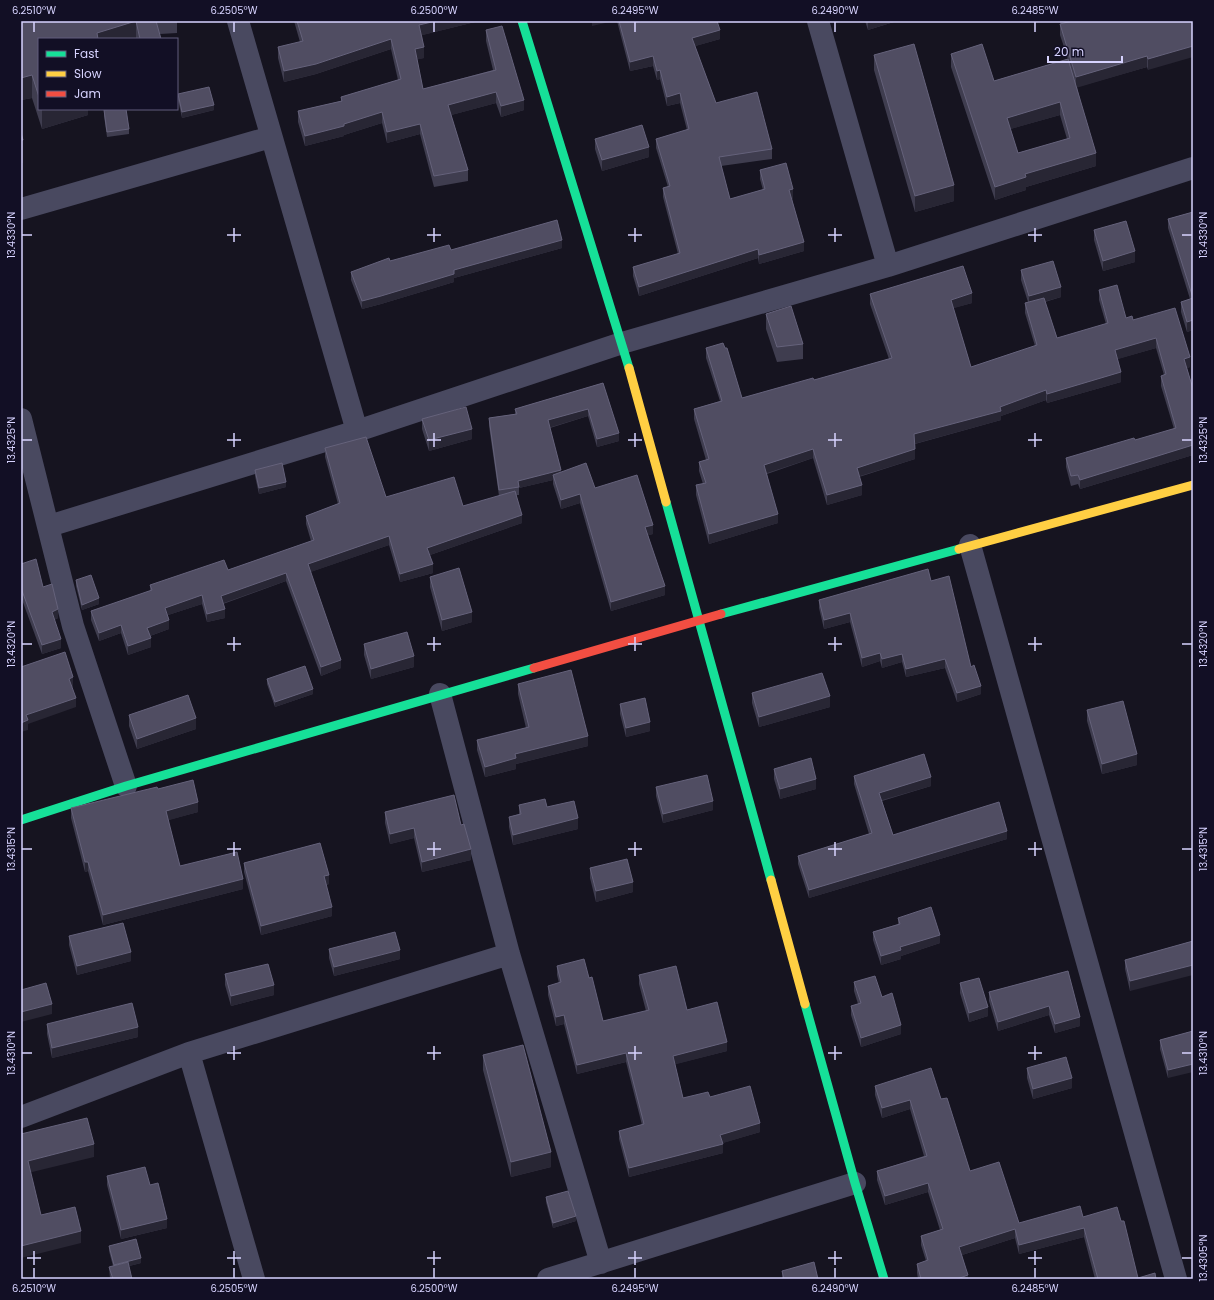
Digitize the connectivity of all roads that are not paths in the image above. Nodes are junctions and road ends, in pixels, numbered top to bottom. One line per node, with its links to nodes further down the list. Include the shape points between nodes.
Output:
1 (238, 21): 4 (street)
2 (522, 21): 8 (street)
3 (818, 21): 7 (street)
4 (271, 137): 6 (street); 10 (street)
5 (1193, 168): 7 (street)
6 (21, 209)
7 (888, 266): 8 (street)
8 (622, 343): 10 (street); 14 (street)
9 (21, 419): 12 (street)
10 (357, 430): 12 (street)
11 (1193, 485): 13 (street)
12 (49, 526): 16 (street, via 73,626)
13 (970, 545): 14 (street); 26 (street)
14 (700, 620): 15 (street); 21 (street)
15 (440, 694): 16 (street); 18 (street)
16 (126, 786): 17 (street)
17 (21, 820)
18 (509, 954): 19 (street); 22 (street)
19 (189, 1053): 20 (street); 23 (street)
20 (21, 1117)
21 (855, 1183): 22 (street); 25 (street)
22 (601, 1262): 24 (street)
23 (254, 1279)
24 (548, 1279)
25 (884, 1279)
26 (1176, 1279)

